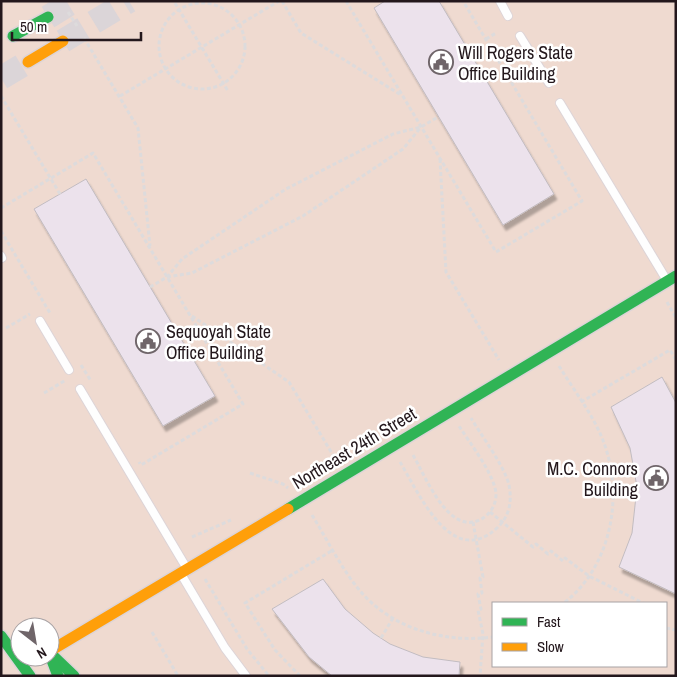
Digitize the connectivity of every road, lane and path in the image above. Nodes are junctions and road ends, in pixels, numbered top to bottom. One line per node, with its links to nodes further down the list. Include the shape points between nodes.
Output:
1 (280, 1): 10 (path); 26 (path, via 301,33)
2 (346, 1): 26 (path)
3 (464, 1): 16 (path)
4 (500, 1): 8 (lane)
5 (175, 2): 6 (path)
6 (179, 9): 10 (path, via 195,3 216,5); 18 (path); 20 (path, via 168,19 160,38 160,59)
7 (67, 10): 11 (path)
8 (508, 16)
9 (48, 17): 13 (street)
10 (240, 24): 18 (path); 21 (path, via 245,54 236,73)
11 (77, 27)
12 (496, 33): 16 (path)
13 (13, 36)
14 (82, 36): 25 (path)
15 (520, 36): 22 (lane)
16 (486, 39): 30 (path, via 582,201 496,252)
17 (63, 41): 19 (street)
18 (202, 47): 20 (path); 21 (path)
19 (28, 62)
20 (165, 69): 21 (path, via 189,88 210,89); 25 (path)
21 (224, 83): 23 (path)
22 (549, 83)
23 (228, 91)
24 (1, 96): 31 (path)
25 (120, 96): 37 (path, via 138,128)
26 (403, 96): 29 (path)
27 (560, 103): 39 (lane)
28 (438, 117): 29 (path)
29 (421, 127): 30 (path); 38 (path, via 392,134 286,189 182,259); 38 (path, via 403,148 303,216 192,273)
30 (440, 158): 52 (path, via 446,272)
31 (51, 178): 32 (path); 34 (path); 37 (path, via 93,153)
32 (60, 194)
33 (6, 198): 34 (path)
34 (9, 203): 35 (path)
35 (1, 208)
36 (1, 231): 41 (path)
37 (150, 249): 38 (path)
38 (167, 277): 40 (path); 44 (path)
39 (673, 279): 52 (street, Northeast 24th Street)
40 (150, 287)
41 (45, 305): 42 (path); 46 (path)
42 (39, 308)
43 (33, 312): 47 (path)
44 (190, 315): 59 (path, via 243,404 141,465); 61 (path, via 289,382)
45 (40, 321): 51 (lane)
46 (55, 321)
47 (6, 328)
48 (676, 360): 55 (path, via 670,350)
49 (79, 361): 53 (path)
50 (557, 363): 55 (path)
51 (69, 370)
52 (508, 376): 61 (street, Northeast 24th Street)
53 (93, 385)
54 (80, 389): 70 (lane)
55 (582, 402): 62 (path, via 602,436)
56 (470, 416): 67 (path, via 508,484 510,508)
57 (458, 423): 65 (path, via 494,483 496,499)
58 (410, 451): 66 (path, via 446,512 458,521)
59 (136, 457)
60 (398, 459): 68 (path, via 441,526 458,538)
61 (344, 474): 70 (street, Northeast 24th Street)
62 (613, 487): 63 (path); 71 (path, via 608,536)
63 (637, 487)
64 (310, 512): 69 (path)
65 (490, 512): 66 (path); 67 (path)
66 (473, 522): 68 (path)
67 (502, 522): 68 (path, via 491,533); 71 (path, via 533,547 536,544 548,554 551,551 563,561 565,558)
68 (476, 538): 79 (path, via 484,577 480,578 482,593 478,594)
69 (333, 550): 74 (path, via 362,593); 87 (path, via 246,603 275,650)
70 (187, 568): 80 (street, Northeast 24th Street); 85 (lane, via 225,648); 86 (path)
71 (589, 576): 72 (path); 73 (path)
72 (565, 602)
73 (641, 602)
74 (393, 618): 78 (path); 79 (path, via 437,636)
75 (152, 632): 84 (path)
76 (1, 636): 82 (street)
77 (492, 637): 79 (path)
78 (381, 638)
79 (482, 639): 88 (path)
80 (60, 647)
81 (60, 663): 83 (street)
82 (30, 676)
83 (74, 676)
84 (178, 676)
85 (246, 676)
86 (269, 676)
87 (300, 676)
88 (480, 676)

